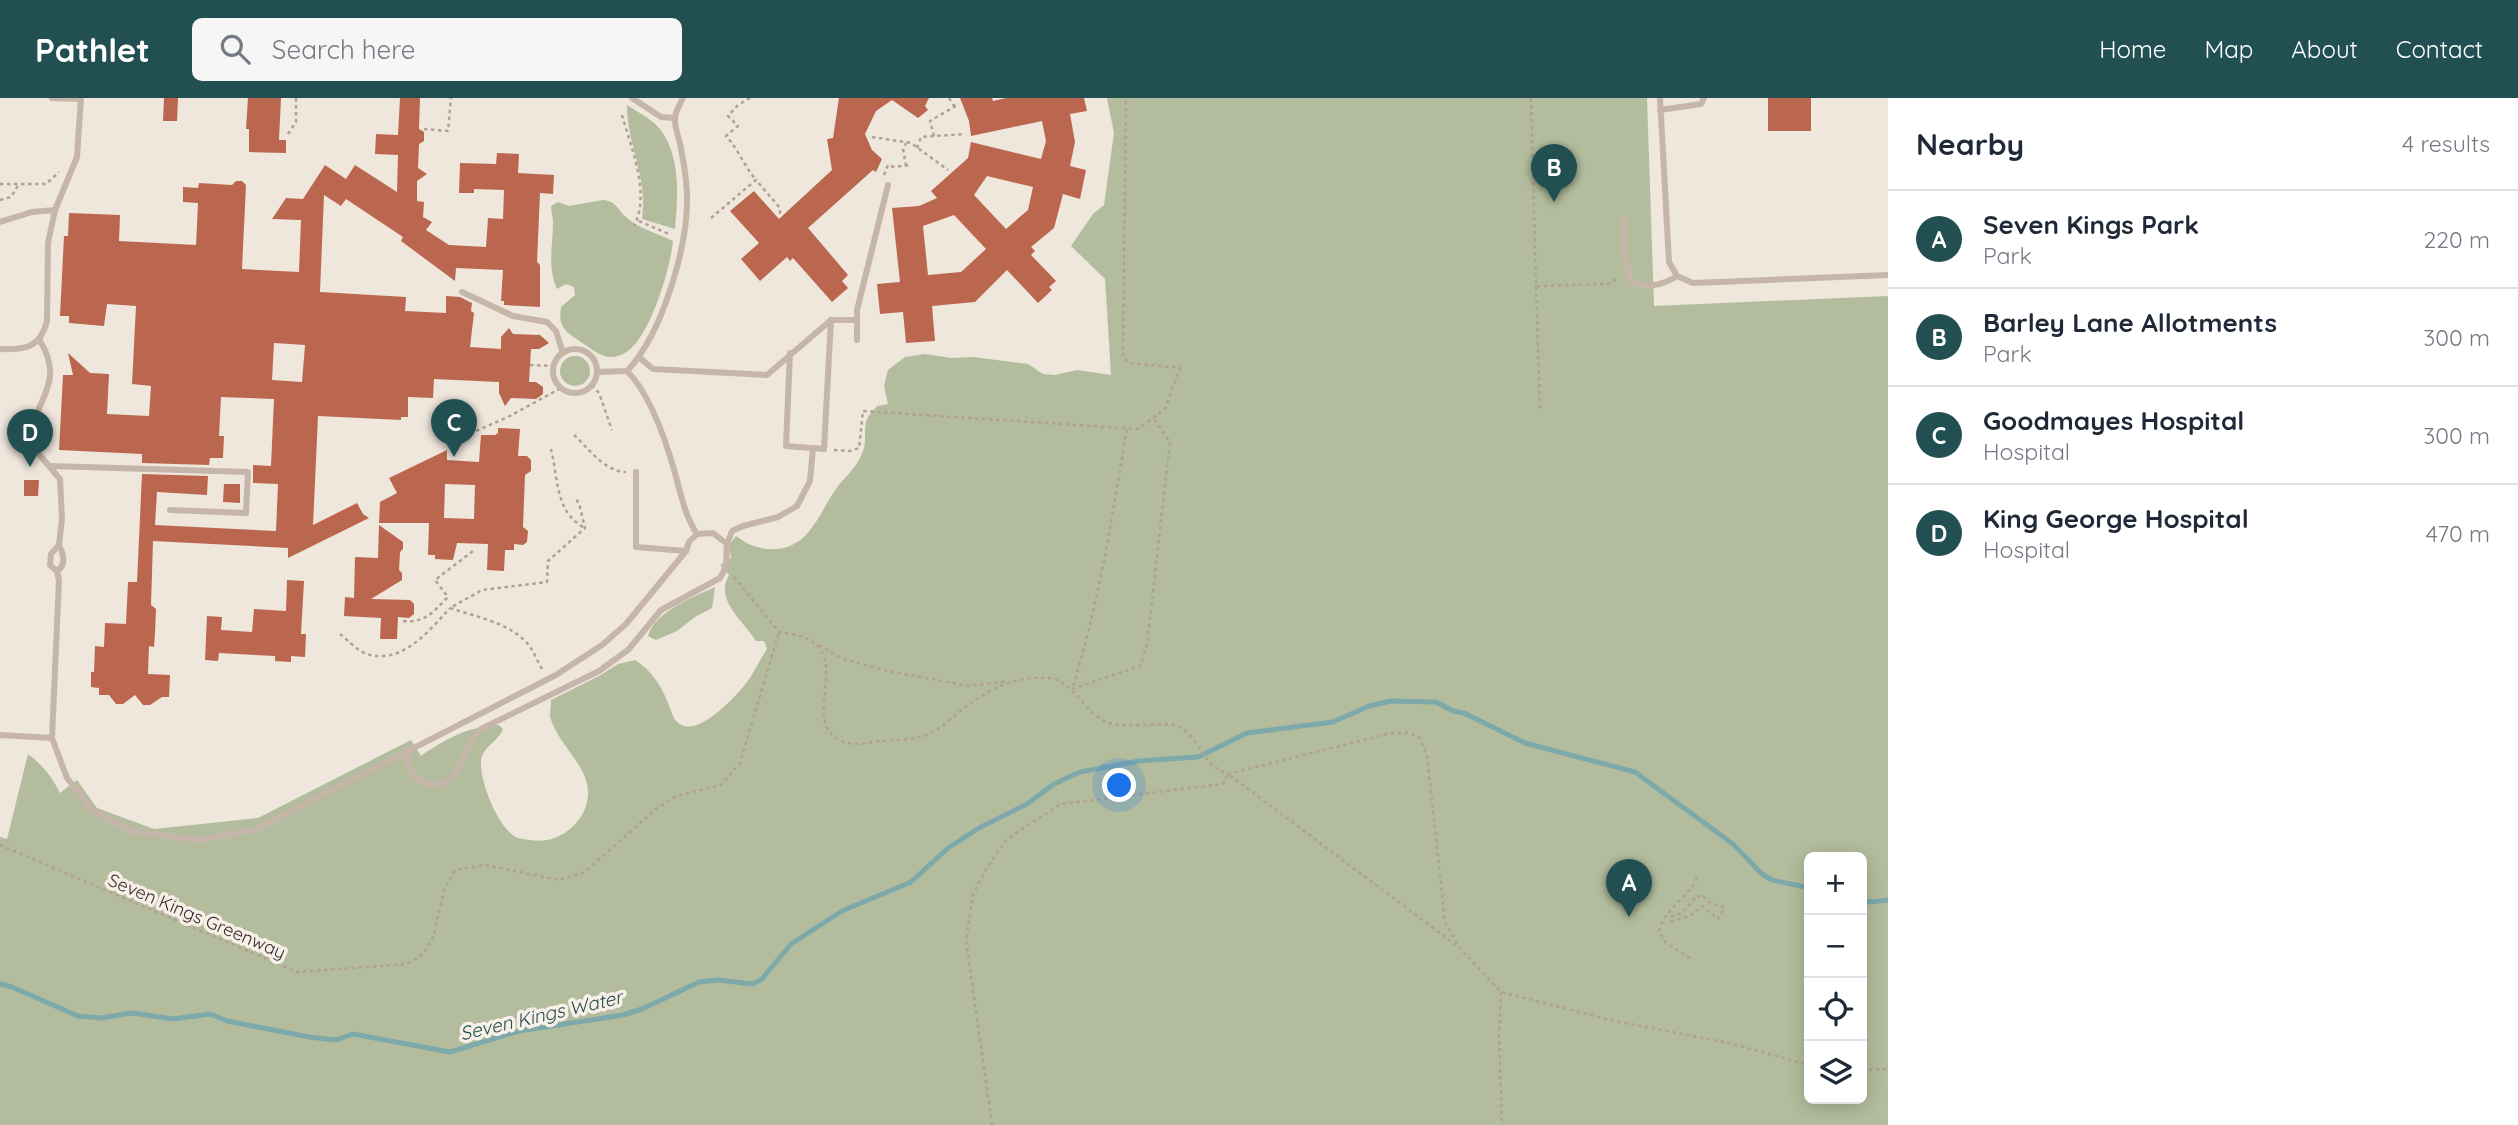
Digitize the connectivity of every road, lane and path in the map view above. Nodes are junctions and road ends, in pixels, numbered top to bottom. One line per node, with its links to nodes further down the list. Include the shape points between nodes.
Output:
1 (52, 98): 12 (lane)
2 (296, 98): 17 (path, via 296,122)
3 (451, 98): 16 (path, via 448,131)
4 (632, 98): 15 (lane, via 661,117)
5 (683, 98): 15 (lane)
6 (750, 98): 26 (path, via 728,116 738,126 726,136)
7 (949, 98): 19 (path, via 957,106 930,121)
8 (1126, 98): 59 (path, via 1123,358 1129,363 1180,368 1165,409)
9 (1531, 98): 42 (path)
10 (1660, 98): 13 (lane)
11 (1704, 98): 13 (lane, via 1701,104)
12 (81, 99): 31 (lane, via 77,157)
13 (1660, 110): 41 (lane, via 1669,262)
14 (622, 115): 35 (path, via 638,174 641,201)
15 (675, 118): 51 (lane, via 687,194 683,240 668,296)
16 (424, 129)
17 (288, 134)
18 (964, 134): 19 (path)
19 (934, 136): 22 (path, via 921,137)
20 (872, 137): 21 (path)
21 (906, 142): 22 (path); 25 (path, via 902,149 908,166 888,165)
22 (917, 148): 23 (path)
23 (948, 170)
24 (60, 171): 28 (path, via 46,184)
25 (883, 178)
26 (756, 180): 32 (path, via 780,208); 33 (path)
27 (0, 184): 28 (path)
28 (19, 184): 30 (path, via 11,197)
29 (888, 185): 45 (lane)
30 (0, 200)
31 (55, 210): 36 (lane); 46 (lane, via 48,243 47,321)
32 (780, 216)
33 (711, 218)
34 (1624, 219): 39 (lane)
35 (637, 220): 37 (path); 38 (path)
36 (0, 222)
37 (634, 226)
38 (674, 236)
39 (1627, 273): 41 (lane, via 1637,285 1646,286); 42 (path, via 1608,284)
40 (1888, 275): 41 (lane, via 1693,283)
41 (1677, 276)
42 (1536, 286): 58 (path)
43 (462, 292): 49 (lane, via 513,316 547,322 556,331)
44 (831, 320): 45 (lane); 50 (lane); 66 (lane)
45 (857, 320): 47 (lane)
46 (39, 339): 48 (lane, via 26,348); 67 (lane, via 48,354 49,388 34,418 31,441)
47 (857, 341)
48 (0, 349)
49 (563, 353): 53 (lane); 55 (lane, via 576,349 588,354)
50 (790, 353): 51 (lane, via 767,375 653,369); 64 (lane, via 786,446)
51 (640, 358): 54 (lane)
52 (530, 365): 53 (path)
53 (554, 366): 57 (lane, via 554,378)
54 (627, 371): 55 (lane); 72 (lane, via 639,383 668,447)
55 (597, 372): 56 (lane)
56 (592, 384): 57 (lane, via 581,392); 60 (path)
57 (561, 388): 63 (path, via 508,417)
58 (1540, 412)
59 (1153, 418): 61 (path, via 1138,429); 86 (path, via 1170,442 1147,645 1140,666)
60 (612, 429)
61 (1127, 429): 66 (path, via 863,411 859,448); 86 (path, via 1101,575)
62 (574, 435): 68 (path, via 616,472)
63 (450, 439)
64 (813, 448): 66 (lane); 74 (lane, via 810,481 797,506 732,531)
65 (551, 449): 71 (path, via 562,507)
66 (824, 449)
67 (50, 466): 70 (lane, via 248,472 246,513); 73 (lane, via 61,484)
68 (636, 472): 76 (lane, via 636,547)
69 (574, 497): 71 (path)
70 (170, 510)
71 (585, 528): 79 (path, via 548,561 547,582 482,590)
72 (697, 534): 74 (lane, via 713,533); 76 (lane)
73 (59, 544): 78 (lane, via 63,565); 78 (lane, via 50,565)
74 (727, 544): 77 (lane)
75 (473, 551): 80 (path, via 435,580 448,597 429,617)
76 (686, 551): 84 (lane, via 626,624)
77 (726, 567): 81 (path); 89 (lane, via 720,578 661,610 628,650 599,671 481,729 448,780 425,783 407,765)
78 (57, 571): 88 (lane)
79 (450, 608): 82 (path, via 407,650 393,655 364,653); 84 (path, via 499,625 523,639)
80 (403, 621)
81 (779, 632): 83 (path); 91 (path, Seven Kings Greenway, via 740,763 720,785 677,796 656,809 584,872 559,880 485,865 455,870 444,890 433,938 423,954 407,964 297,972)
82 (340, 634)
83 (817, 644): 85 (path, via 843,659 956,684); 85 (path, via 826,660 824,722 833,736 845,743 914,738 933,732 981,695)
84 (549, 678): 89 (lane)
85 (1012, 680): 86 (path, via 1052,678)
86 (1072, 689): 90 (path, via 1089,711 1111,723 1178,726 1197,742 1215,769)
87 (0, 735): 88 (lane)
88 (52, 738): 89 (lane, via 67,778 93,811 134,832 200,840 254,830)
89 (408, 751)
90 (1228, 774): 94 (path); 94 (path, via 1391,733 1420,738 1427,755 1445,922); 100 (path, via 1223,784 1202,788 1061,804 1007,839 988,866 972,894 966,940)
91 (0, 845)
92 (1698, 874): 95 (path, via 1690,890 1662,920 1659,931 1666,943)
93 (1724, 907): 93 (path, via 1718,919 1702,906 1680,920 1672,922 1670,917 1682,913 1696,897)
94 (1460, 947): 96 (path)
95 (1690, 958)
96 (1502, 992): 97 (path); 101 (path)
97 (1804, 1064)
98 (1888, 1069): 99 (path)
99 (1867, 1070)
100 (992, 1125)
101 (1502, 1125)

